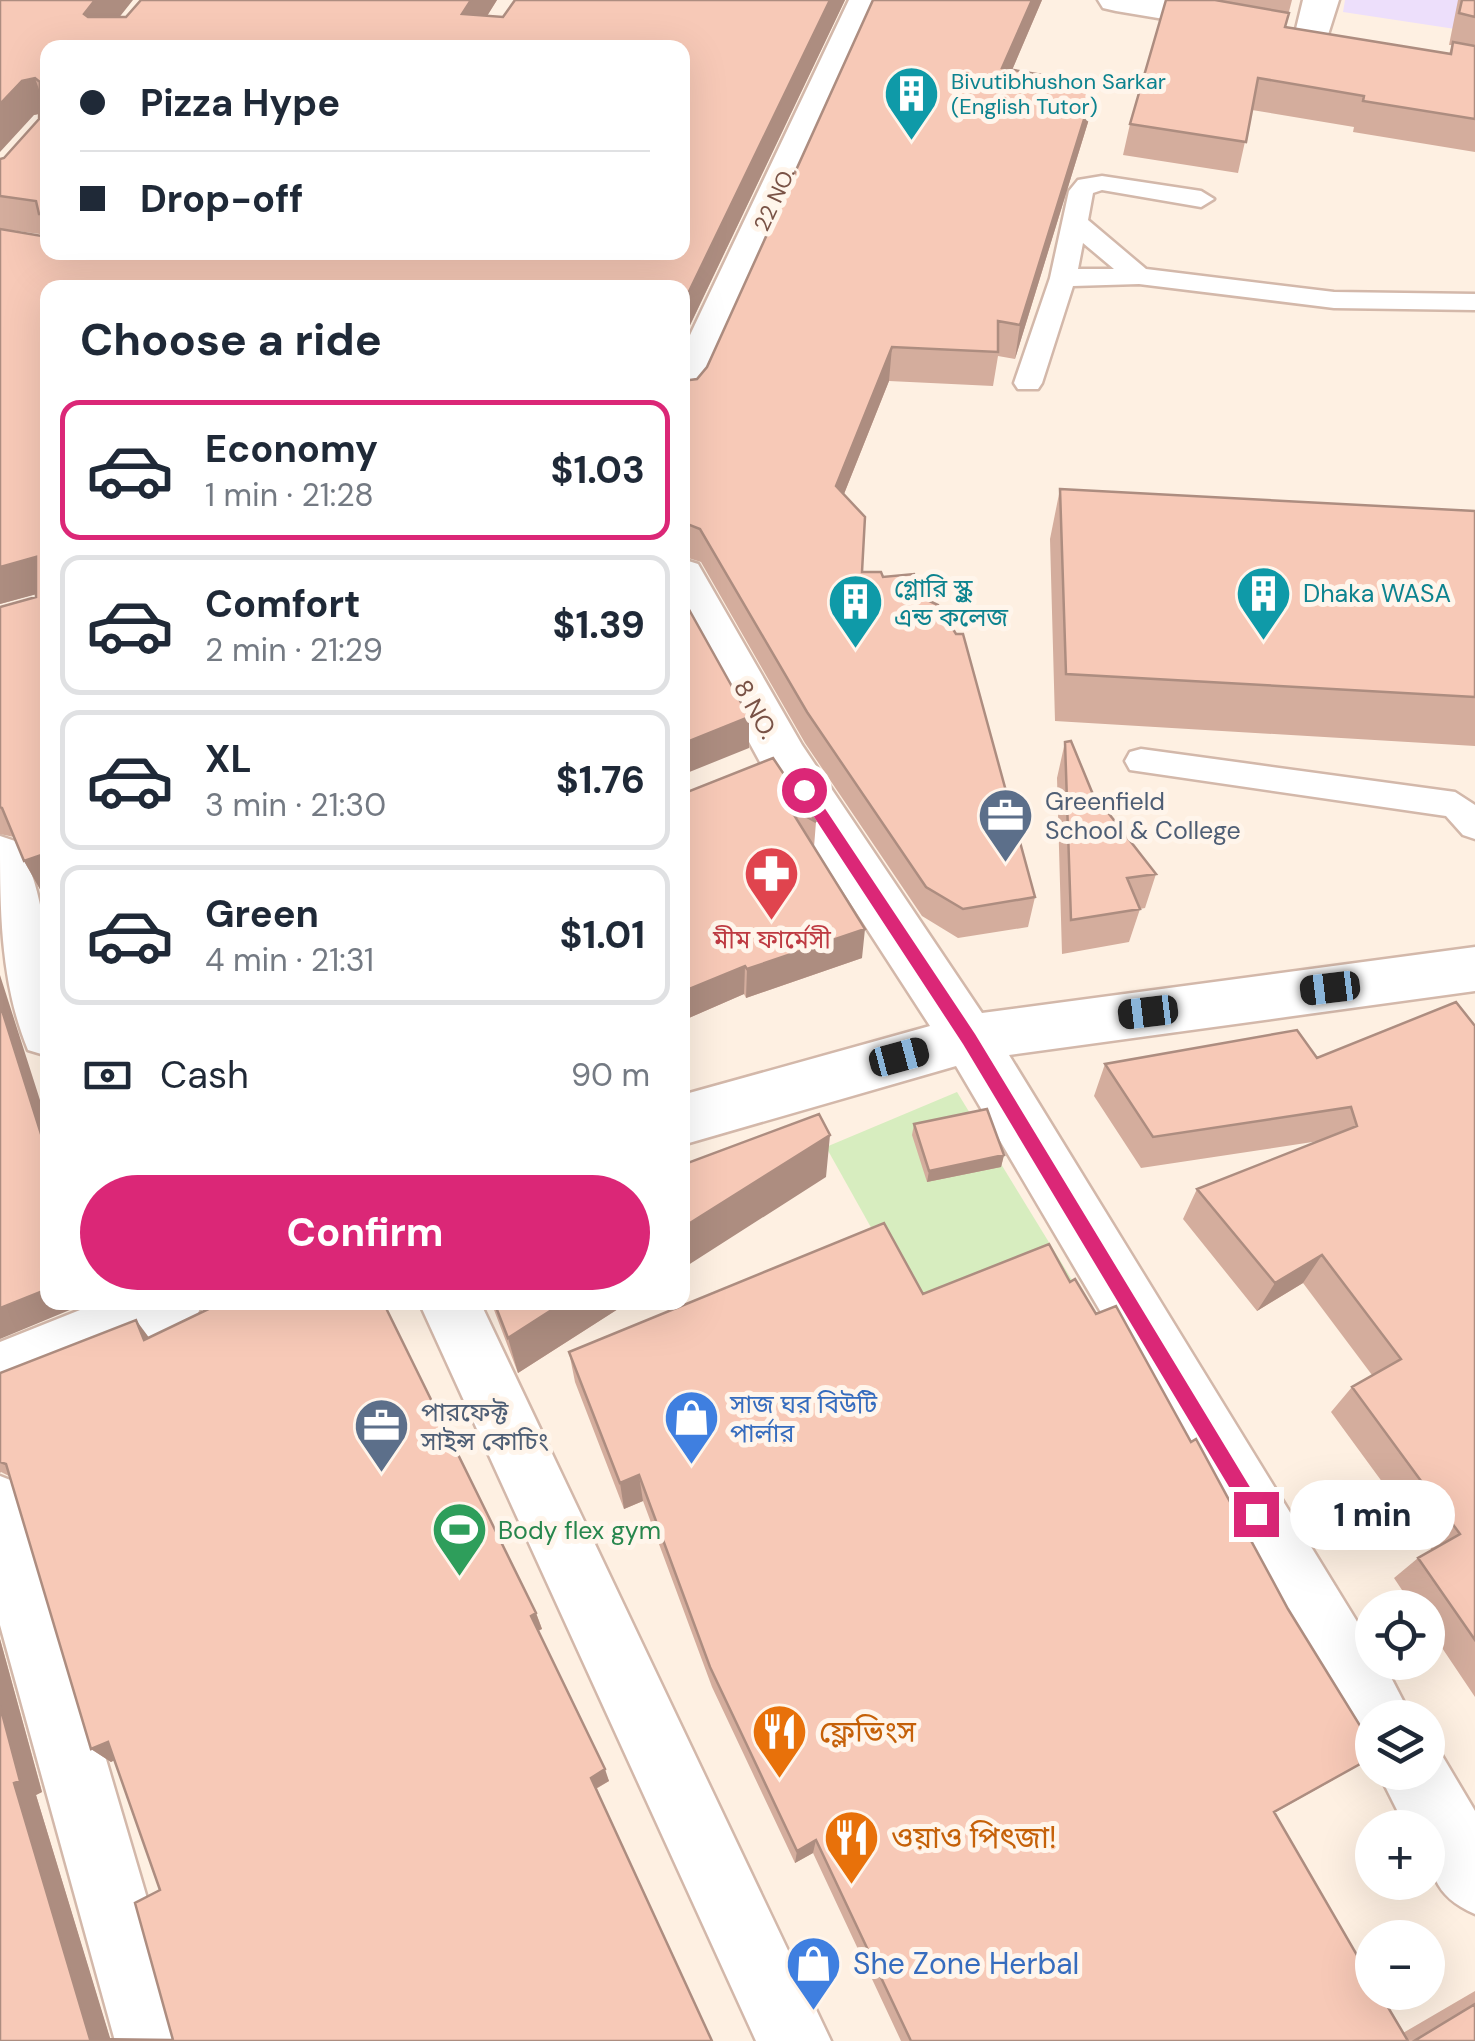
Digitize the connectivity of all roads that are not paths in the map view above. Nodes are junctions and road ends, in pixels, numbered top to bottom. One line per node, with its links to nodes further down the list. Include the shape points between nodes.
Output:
1 (867, 0): 10 (street, 22 NO.)
2 (1120, 0): 3 (street)
3 (1317, 16): 4 (street)
4 (1349, 40)
5 (1201, 199): 6 (lane, via 1087,184)
6 (1074, 223): 7 (lane); 8 (lane)
7 (1138, 276): 8 (lane); 9 (lane, via 1334,300)
8 (1062, 278): 11 (lane)
9 (1475, 302)
10 (690, 382)
11 (1028, 383)
12 (690, 590): 13 (street, 8 NO.)
13 (784, 759): 15 (street); 20 (street, 8 NO.)
14 (1141, 761): 16 (lane, via 1455,805)
15 (733, 780)
16 (1475, 826)
17 (0, 857): 19 (street)
18 (1475, 968): 20 (street)
19 (40, 1004)
20 (969, 1039): 21 (street); 26 (street, 8 NO.)
21 (690, 1118)
22 (135, 1310): 24 (street)
23 (453, 1310): 30 (street)
24 (0, 1371)
25 (0, 1508): 29 (street)
26 (1367, 1700)
27 (1423, 1790): 28 (street)
28 (1475, 1878)
29 (152, 2041)
30 (794, 2041)

